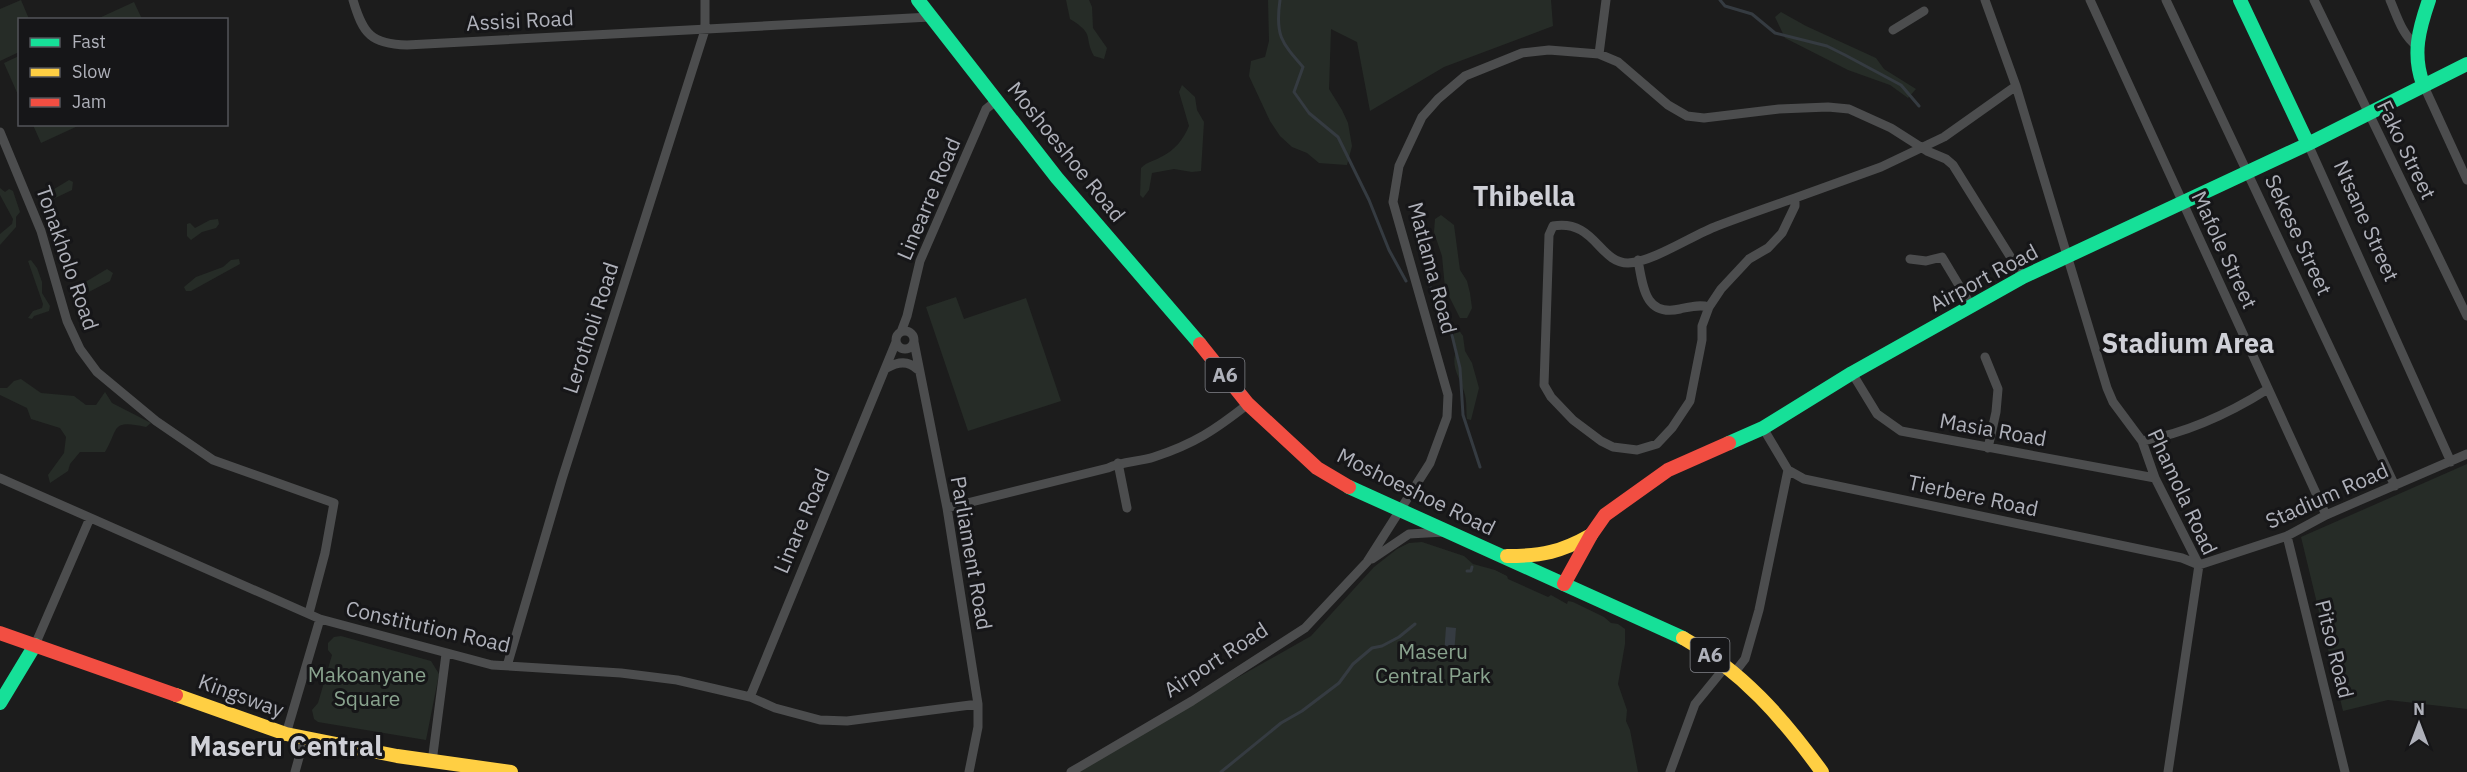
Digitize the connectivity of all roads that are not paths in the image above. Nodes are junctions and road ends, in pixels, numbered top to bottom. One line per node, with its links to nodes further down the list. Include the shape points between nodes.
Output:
1 (353, 0): 14 (street, Assisi Road, via 366,32 391,45)
2 (705, 0): 14 (street, Lerotholi Road)
3 (918, 0): 13 (main road, Moshoeshoe Road / A6)
4 (1606, 0): 17 (street)
5 (1986, 0): 20 (street, Phamola Road)
6 (2090, 0): 29 (street, Mafole Street)
7 (2166, 0): 26 (street, Sekese Street)
8 (2240, 0): 24 (main road, Ntsane Street)
9 (2314, 0): 22 (street, Fako Street)
10 (2390, 0): 16 (street, via 2403,30)
11 (2429, 0): 16 (main road)
12 (1924, 11): 15 (street)
13 (930, 17): 14 (street, Assisi Road); 21 (main road, Moshoeshoe Road / A6)
14 (705, 30): 74 (street, Lerotholi Road, via 556,498)
15 (1893, 30)
16 (2417, 46): 19 (main road, via 2417,70)
17 (1599, 54): 25 (street, Matlama Road, via 1617,62 1687,116 1849,109); 59 (street, Matlama Road, via 1522,53 1466,76 1422,117 1398,166 1393,202 1448,395 1447,417 1430,463)
18 (2467, 64): 19 (main road, Airport Road)
19 (2423, 84): 22 (main road, Airport Road); 27 (street)
20 (2016, 86): 25 (street, via 1944,137); 30 (street, Phamola Road)
21 (996, 101): 36 (street, Linearre Road, via 986,109 920,261); 46 (main road, Moshoeshoe Road / A6)
22 (2368, 112): 24 (main road, Airport Road); 37 (street, Fako Street)
23 (0, 132): 69 (street, Tonakholo Road, via 41,231 67,321 97,372 156,421 213,460 334,503)
24 (2308, 144): 26 (main road, Airport Road); 51 (street, Ntsane Street)
25 (1922, 146): 28 (street, via 1881,167); 33 (street, Matlama Road, via 1953,165)
26 (2248, 172): 29 (main road, Airport Road); 56 (street, Sekese Street)
27 (2467, 180)
28 (1795, 198): 32 (street, via 1715,226); 34 (street, via 1782,234 1749,260 1720,289)
29 (2183, 204): 30 (main road, Airport Road); 45 (street, Mafole Street)
30 (2068, 258): 33 (main road, Airport Road); 48 (street, Phamola Road, via 2106,387)
31 (1910, 259): 35 (street, via 1942,257)
32 (1638, 260): 34 (street, via 1643,289 1654,308 1664,312); 34 (street, via 1615,260 1582,230 1553,226 1549,235 1544,385 1573,420 1601,441 1637,450 1657,444 1672,428 1690,401 1702,326)
33 (2023, 277): 35 (main road, Airport Road)
34 (1709, 307)
35 (1972, 307): 44 (main road, Airport Road)
36 (908, 316): 38 (street, Linearre Road); 39 (street, Linearre Road)
37 (2467, 316)
38 (901, 332): 39 (street, via 907,331); 40 (street, via 897,336)
39 (913, 338): 40 (street, via 911,346); 43 (street, Parliament Road)
40 (901, 346): 42 (street, Linare Road); 43 (street, Parliament Road)
41 (1985, 357): 49 (street, via 1998,389)
42 (889, 364): 43 (street, via 901,362); 76 (street, Linare Road)
43 (915, 367): 57 (street, Parliament Road)
44 (1852, 373): 47 (main road, Airport Road); 49 (street, Masia Road, via 1877,414 1901,431)
45 (2268, 390): 48 (street, via 2188,429); 60 (street, Mafole Street)
46 (1248, 404): 52 (street, via 1212,433 1183,448); 59 (main road, Moshoeshoe Road / A6, via 1317,468 1354,491)
47 (1763, 428): 53 (street); 63 (main road, Airport Road, via 1668,470 1605,515)
48 (2142, 441): 55 (street, Phamola Road)
49 (1988, 448): 55 (street, Masia Road)
50 (2467, 454): 51 (street, Stadium Road)
51 (2451, 462): 56 (street, Stadium Road)
52 (1118, 463): 57 (street); 58 (street)
53 (1788, 470): 67 (street, Tierbere Road, via 1804,479 2182,558); 75 (street, via 1745,659)
54 (0, 478): 61 (street, Constitution Road)
55 (2155, 478): 67 (street, Phamola Road)
56 (2395, 486): 60 (street, Stadium Road)
57 (947, 508): 78 (street, Parliament Road)
58 (1128, 508)
59 (1401, 511): 62 (main road, Moshoeshoe Road / A6); 66 (street, Matlama Road)
60 (2326, 515): 64 (street, Stadium Road)
61 (90, 518): 69 (street, Constitution Road); 72 (street)
62 (1448, 532): 65 (main road, Moshoeshoe Road / A6); 66 (street, via 1408,534)
63 (1591, 535): 65 (main road, via 1566,550 1545,556); 68 (main road, Airport Road)
64 (2287, 536): 67 (street, Stadium Road); 89 (street, Pitso Road)
65 (1501, 556): 68 (main road, Moshoeshoe Road / A6)
66 (1367, 562): 85 (street, Airport Road, via 1305,628 1192,702)
67 (2199, 565): 88 (street, Phamola Road)
68 (1564, 584): 75 (main road, Moshoeshoe Road / A6, via 1667,629)
69 (309, 613): 70 (street, Constitution Road)
70 (320, 619): 73 (street, Constitution Road); 79 (street)
71 (0, 633): 72 (main road, Kingsway)
72 (34, 645): 77 (main road); 79 (main road, Kingsway)
73 (446, 654): 74 (street, Constitution Road); 81 (street)
74 (507, 666): 76 (street, Constitution Road, via 677,680)
75 (1731, 669): 86 (street, via 1695,704); 87 (main road, Moshoeshoe Road / A6, via 1795,735)
76 (750, 697): 78 (street, Constitution Road, via 794,714 847,721)
77 (0, 703)
78 (978, 704): 84 (street, Parliament Road, via 978,727)
79 (286, 734): 80 (main road, Kingsway)
80 (305, 735): 81 (main road, Kingsway); 82 (street)
81 (432, 762): 83 (main road, Kingsway)
82 (295, 772)
83 (511, 772)
84 (969, 772)
85 (1071, 772)
86 (1670, 772)
87 (1822, 772)
88 (2168, 772)
89 (2345, 772)

